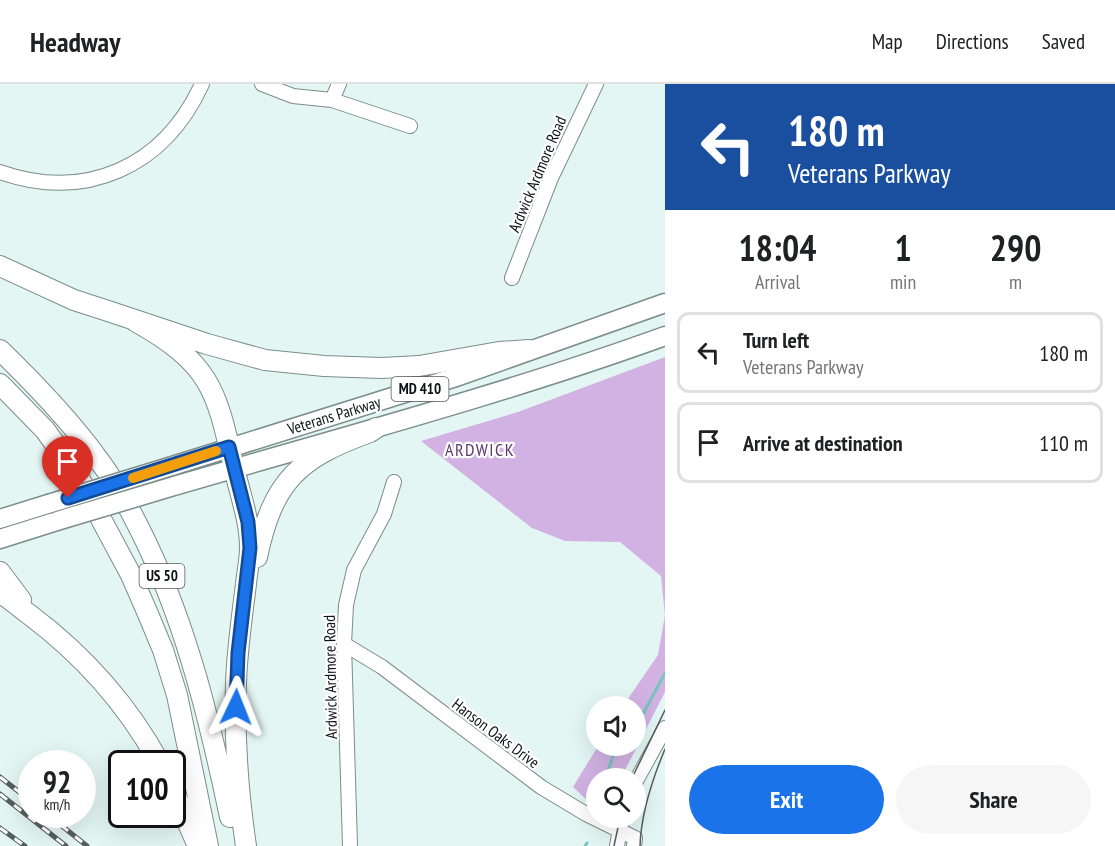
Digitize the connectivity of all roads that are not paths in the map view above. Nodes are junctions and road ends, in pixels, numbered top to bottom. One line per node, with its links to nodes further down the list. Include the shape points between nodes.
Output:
1 (202, 84): 7 (street, via 167,136 122,170 66,183)
2 (262, 84): 5 (street, via 293,96)
3 (339, 84): 5 (street)
4 (596, 84): 9 (street, Ardwick Ardmore Road, via 551,178)
5 (332, 100): 6 (street)
6 (410, 126)
7 (0, 172)
8 (0, 266): 11 (highway, via 74,300)
9 (512, 278)
10 (665, 303): 14 (main road, Veterans Parkway / MD 410)
11 (135, 321): 14 (highway, via 265,360 324,366 419,366); 17 (highway, via 182,351 204,375 218,404)
12 (665, 336): 16 (main road, Veterans Parkway / MD 410)
13 (0, 350): 37 (highway, US 50, via 55,406 99,459 151,553 170,594 196,670)
14 (530, 350): 17 (main road, Veterans Parkway / MD 410)
15 (0, 384): 36 (highway, US 50, via 45,430 78,476 131,575 177,694)
16 (376, 428): 18 (main road, Veterans Parkway / MD 410); 25 (highway, via 323,452 298,470 270,508)
17 (229, 447): 18 (highway); 20 (main road, Veterans Parkway / MD 410, bridge)
18 (234, 468): 21 (main road, Veterans Parkway / MD 410, bridge); 25 (highway, via 248,522 250,548)
19 (394, 482): 26 (street, Ardwick Ardmore Road, via 384,514 354,570 346,605)
20 (0, 519)
21 (0, 539)
22 (0, 572): 24 (highway)
23 (0, 593): 24 (highway)
24 (43, 625): 28 (highway, via 115,695)
25 (240, 636): 38 (highway, via 236,736 238,793)
26 (344, 644): 30 (street, Hanson Oaks Drive, via 382,667 541,787); 39 (street, Ardwick Ardmore Road)
27 (665, 728): 29 (street)
28 (152, 750)
29 (643, 768)
30 (586, 812)
31 (186, 819): 35 (highway)
32 (620, 828): 40 (street)
33 (624, 828): 34 (street, Hanson Oaks Drive)
34 (635, 842)
35 (198, 846)
36 (208, 846)
37 (236, 846)
38 (246, 846)
39 (351, 846)
40 (617, 846)

